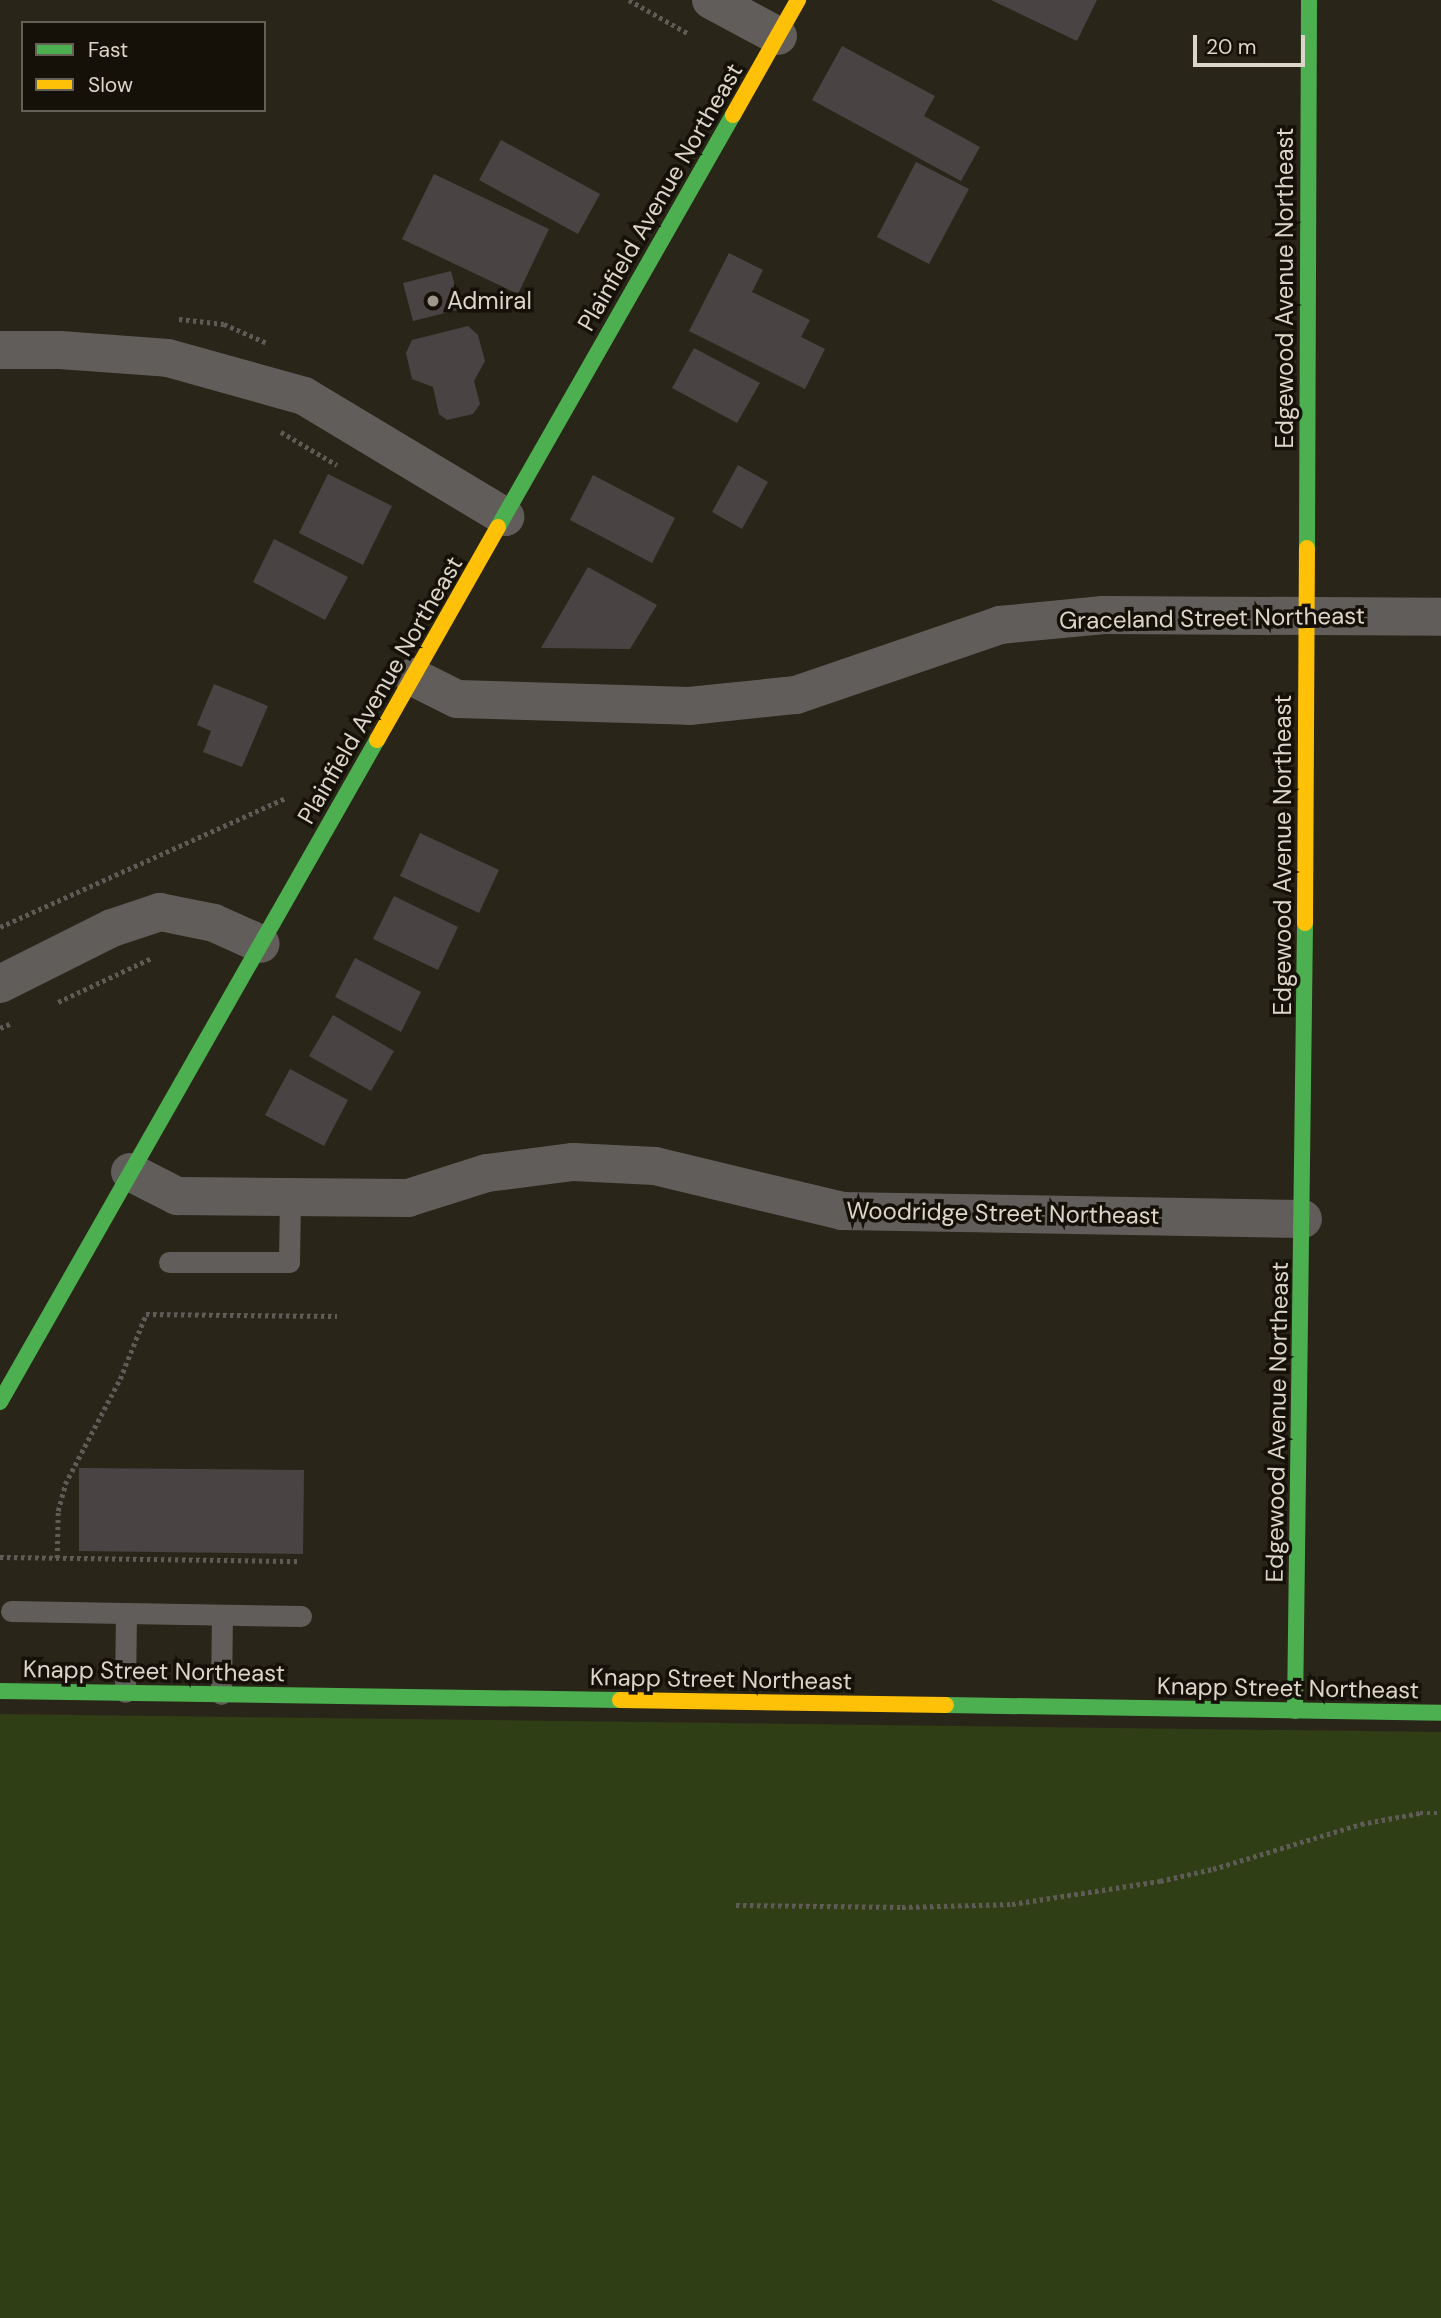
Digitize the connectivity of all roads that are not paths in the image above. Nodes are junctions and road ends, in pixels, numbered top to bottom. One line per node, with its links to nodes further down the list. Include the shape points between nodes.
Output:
1 (711, 0): 4 (street)
2 (798, 0): 4 (main road, Plainfield Avenue Northeast)
3 (1309, 0): 7 (main road, Edgewood Avenue Northeast)
4 (778, 36): 6 (main road, Plainfield Avenue Northeast)
5 (0, 350): 6 (street, via 168,358 304,396)
6 (505, 517): 9 (main road, Plainfield Avenue Northeast)
7 (1307, 616): 8 (street, Graceland Street Northeast); 9 (street, Graceland Street Northeast, via 1104,615 1000,625 796,695 689,706 457,699); 14 (main road, Edgewood Avenue Northeast)
8 (1441, 617)
9 (413, 677): 10 (main road, Plainfield Avenue Northeast)
10 (261, 944): 11 (street, via 214,923 160,912 112,928); 12 (main road, Plainfield Avenue Northeast)
11 (0, 984)
12 (131, 1172): 13 (street, Woodridge Street Northeast, via 177,1196); 16 (main road, Plainfield Avenue Northeast)
13 (290, 1199): 14 (street, Woodridge Street Northeast, via 408,1198 487,1173 573,1161 655,1166 842,1211); 15 (lane, via 289,1262)
14 (1303, 1219): 24 (main road, Edgewood Avenue Northeast)
15 (169, 1262)
16 (0, 1402)
17 (11, 1611): 18 (lane)
18 (126, 1613): 19 (lane); 22 (lane)
19 (222, 1615): 20 (lane); 23 (lane)
20 (301, 1616)
21 (0, 1691): 22 (main road, Knapp Street Northeast)
22 (124, 1692): 23 (main road, Knapp Street Northeast)
23 (221, 1694): 24 (main road, Knapp Street Northeast)
24 (1295, 1711): 25 (main road, Knapp Street Northeast)
25 (1441, 1713)

